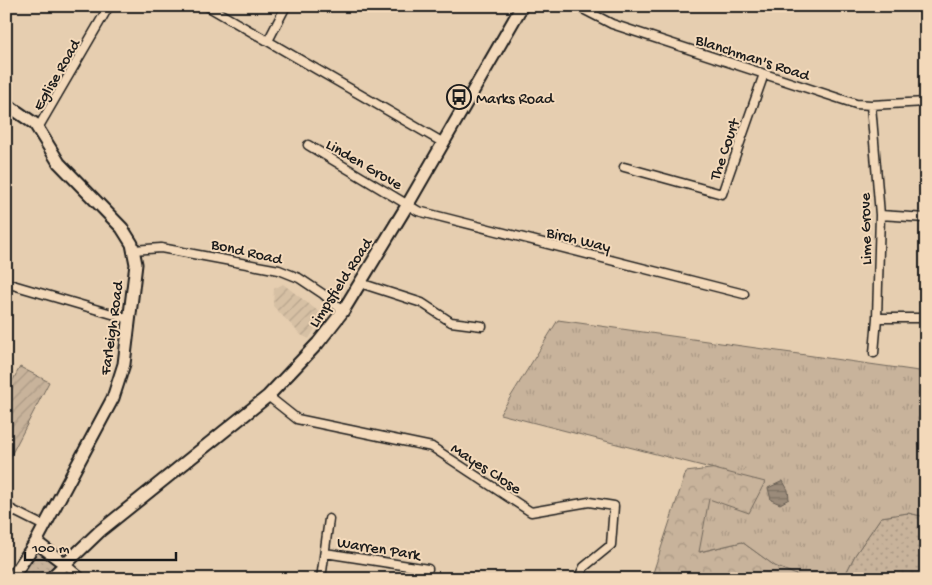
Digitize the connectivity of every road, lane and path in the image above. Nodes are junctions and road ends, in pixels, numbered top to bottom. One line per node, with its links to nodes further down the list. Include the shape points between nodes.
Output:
1 (109, 6): 11 (street, Eglise Road)
2 (207, 6): 6 (street)
3 (286, 6): 6 (street)
4 (522, 6): 12 (main road, Limpsfield Road)
5 (577, 6): 7 (street, Blanchman's Road, via 612,24)
6 (268, 41): 12 (street)
7 (764, 74): 9 (street, Blanchman's Road, via 856,104); 14 (street, The Court, via 722,194)
8 (926, 102): 9 (street, Blanchman's Road)
9 (871, 105): 16 (street, Lime Grove)
10 (8, 109): 11 (main road, Farleigh Road)
11 (38, 128): 18 (main road, Farleigh Road, via 59,163 122,228)
12 (442, 142): 15 (main road, Limpsfield Road)
13 (308, 145): 15 (street, Linden Grove)
14 (624, 168)
15 (408, 204): 20 (main road, Limpsfield Road); 21 (street, Birch Way, via 418,211)
16 (880, 215): 17 (street); 23 (street, Lime Grove)
17 (926, 218)
18 (133, 250): 22 (street, Bond Road, via 161,248 279,270 299,278); 25 (main road, Farleigh Road, via 135,270)
19 (6, 282): 25 (street)
20 (360, 283): 22 (main road, Limpsfield Road); 26 (street, via 422,303 451,322)
21 (744, 294)
22 (343, 311): 28 (main road, Limpsfield Road)
23 (878, 318): 24 (street); 27 (street, Lime Grove)
24 (926, 318)
25 (129, 319): 31 (main road, Farleigh Road, via 122,374 113,398)
26 (482, 326)
27 (874, 353)
28 (268, 396): 34 (main road, Limpsfield Road, via 100,531); 40 (street, Mayes Close, via 297,419 432,447 532,512 589,502 614,506 611,545 584,567)
29 (6, 508): 31 (street)
30 (330, 519): 33 (street, Warren Park)
31 (44, 526): 32 (main road, Farleigh Road)
32 (36, 542): 34 (main road); 36 (main road, Farleigh Road)
33 (325, 553): 35 (street, Warren Park); 39 (street, Warren Park)
34 (65, 564): 37 (main road, Limpsfield Road); 38 (street)
35 (428, 569)
36 (11, 579)
37 (50, 579)
38 (83, 579)
39 (321, 579)
40 (578, 579)

